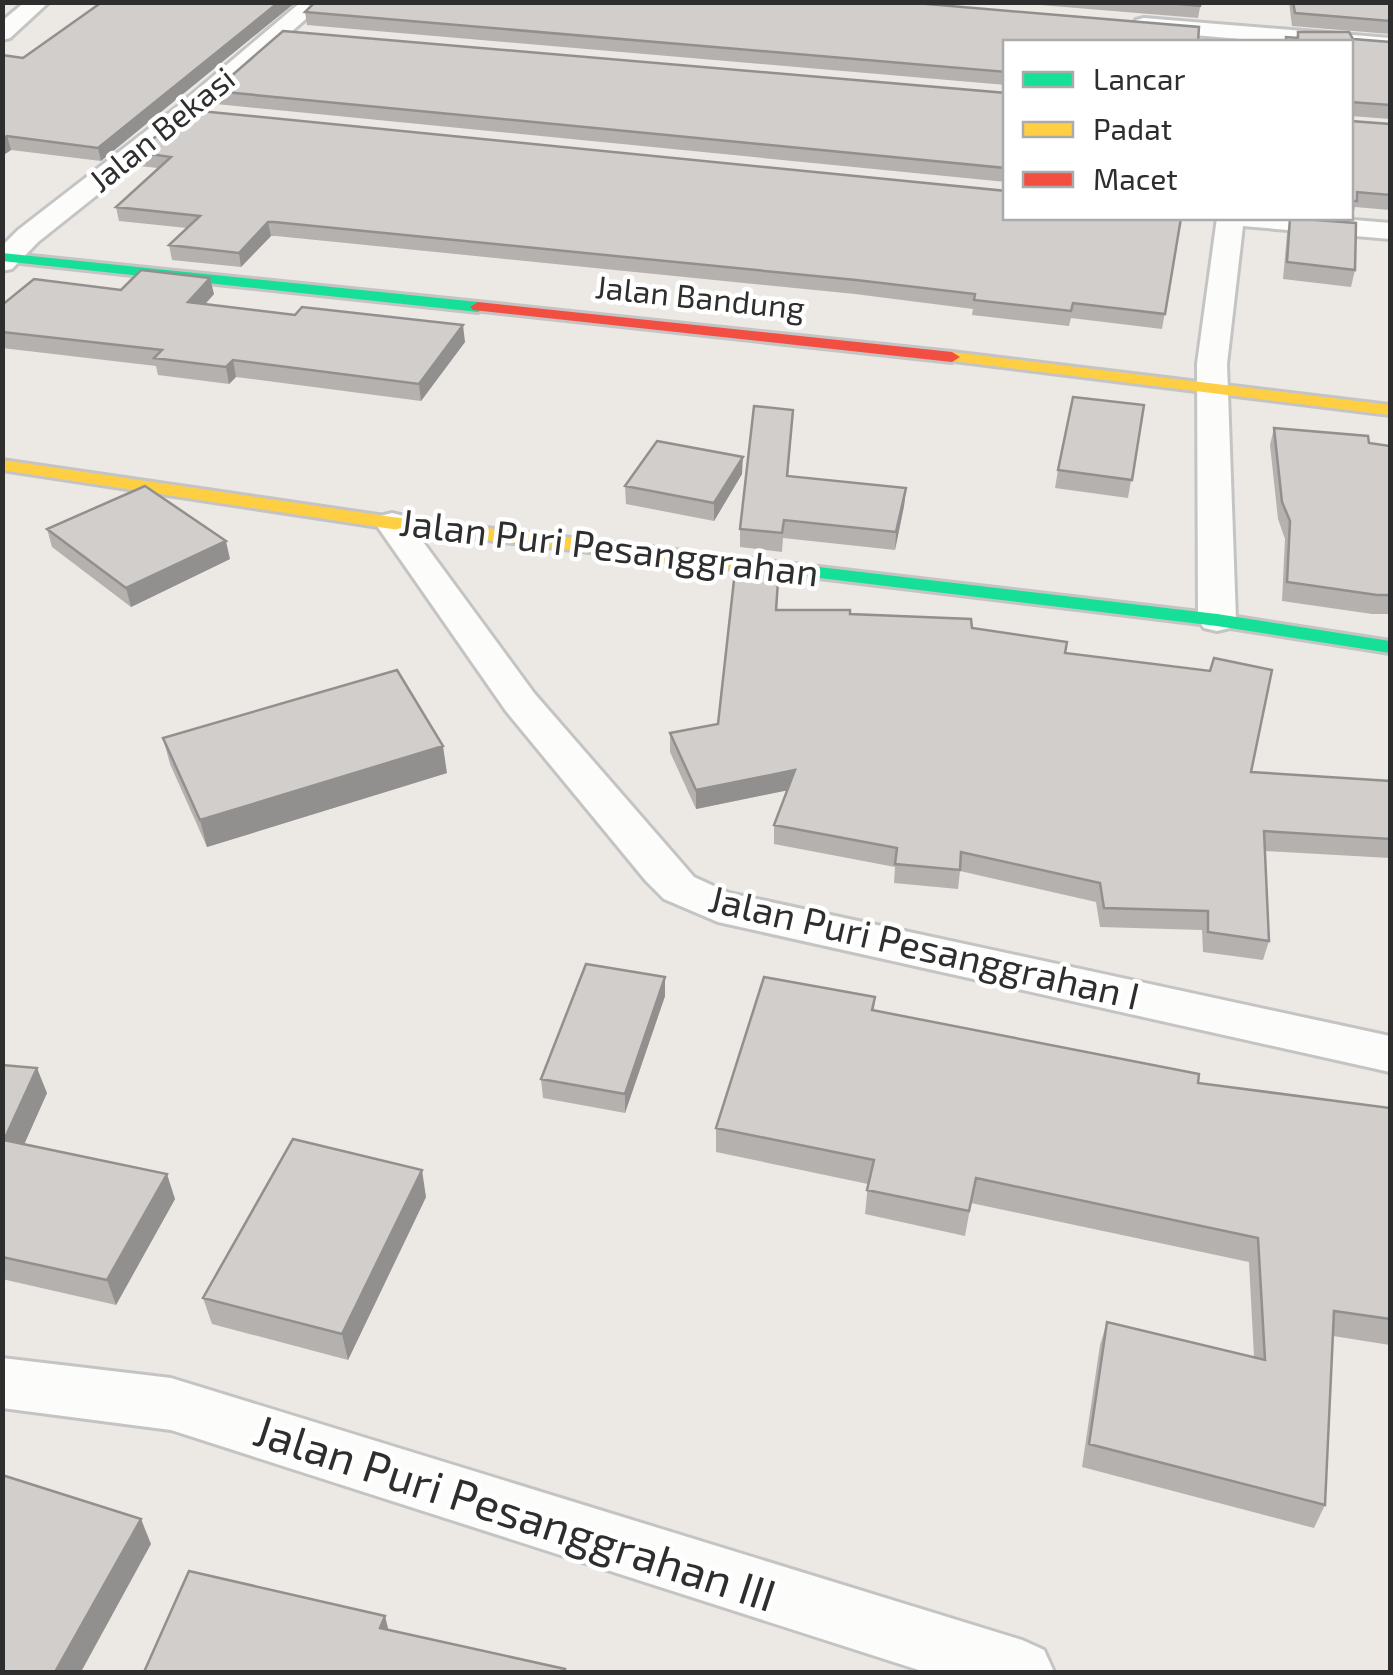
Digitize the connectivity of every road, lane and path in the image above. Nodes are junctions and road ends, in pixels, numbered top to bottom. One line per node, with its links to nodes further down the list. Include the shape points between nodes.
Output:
1 (39, 2): 5 (street)
2 (315, 2): 6 (street, Jalan Bekasi)
3 (1234, 2): 8 (street)
4 (1116, 22): 8 (street)
5 (2, 33)
6 (282, 33): 7 (street); 12 (street, Jalan Bekasi)
7 (322, 37)
8 (1232, 37): 9 (street)
9 (1291, 40)
10 (1353, 43): 11 (street)
11 (1390, 45)
12 (186, 112): 13 (street); 17 (street, Jalan Bekasi)
13 (225, 116)
14 (1230, 220): 19 (street)
15 (1266, 220): 16 (street)
16 (1390, 231)
17 (9, 249): 18 (street, Jalan Bandung, via 77,241); 19 (street, Jalan Bandung, via 1030,365)
18 (991, 338)
19 (1213, 370): 20 (street, Jalan Bandung); 23 (street)
20 (1390, 410)
21 (2, 465): 22 (street, Jalan Puri Pesanggrahan)
22 (392, 523): 23 (street, Jalan Puri Pesanggrahan); 25 (street, Jalan Puri Pesanggrahan I, via 520,702 679,888 718,906)
23 (1217, 620): 24 (street, Jalan Puri Pesanggrahan)
24 (1390, 647)
25 (1390, 1054)
26 (2, 1383): 27 (street, Jalan Puri Pesanggrahan III, via 171,1404)
27 (1022, 1672)

